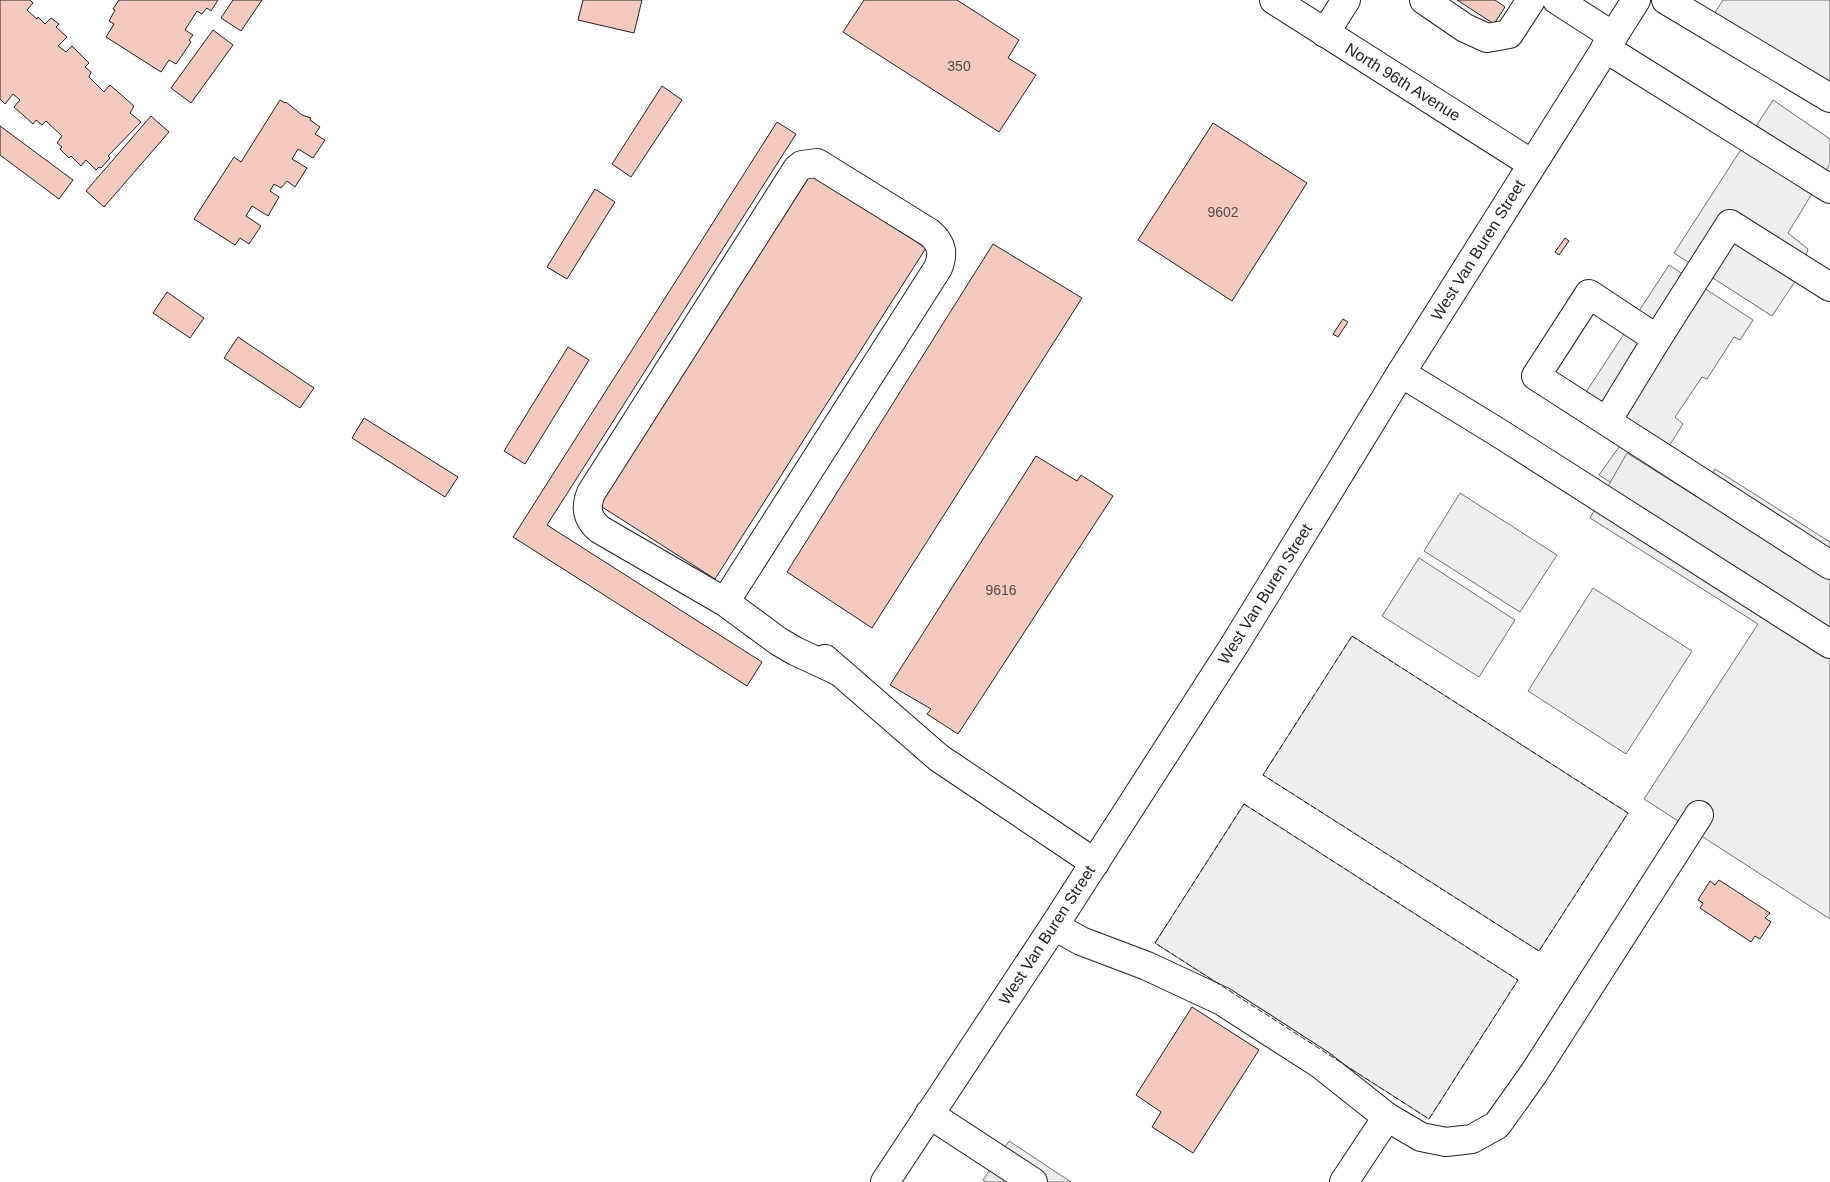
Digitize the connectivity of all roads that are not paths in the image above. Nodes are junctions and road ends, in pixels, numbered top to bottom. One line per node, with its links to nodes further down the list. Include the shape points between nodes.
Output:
1 (1274, 0): 8 (main road, North 96th Avenue)
2 (1346, 0): 8 (main road)
3 (1424, 0): 4 (main road, via 1487,38 1509,34)
4 (1531, 0)
5 (1557, 0): 9 (main road)
6 (1636, 0): 9 (main road, West Van Buren Street)
7 (1666, 0): 10 (main road)
8 (1326, 33): 11 (main road, North 96th Avenue)
9 (1609, 42): 11 (main road, West Van Buren Street); 12 (main road)
10 (1830, 98)
11 (1532, 164): 15 (main road, West Van Buren Street)
12 (1830, 188)
13 (1830, 287): 14 (main road, via 1730,224)
14 (1657, 339): 16 (main road); 16 (main road, via 1589,294 1536,376)
15 (1400, 373): 19 (main road); 21 (main road, West Van Buren Street, via 1235,644)
16 (1607, 421): 17 (main road)
17 (1830, 565)
18 (725, 602): 18 (main road, via 599,529 588,514 587,504 596,484 797,169 802,164 817,163 930,233 938,241 942,257); 21 (main road, via 785,625 939,758)
19 (1830, 644)
20 (1699, 815): 24 (main road, via 1534,1073 1497,1125 1472,1139 1446,1142 1422,1137)
21 (1094, 862): 22 (main road, West Van Buren Street)
22 (1054, 926): 23 (main road, West Van Buren Street); 24 (main road, via 1081,941 1148,966 1222,1001 1320,1064)
23 (929, 1114): 25 (main road, West Van Buren Street); 26 (main road)
24 (1386, 1117): 27 (main road)
25 (885, 1182)
26 (1033, 1182)
27 (1344, 1182)

